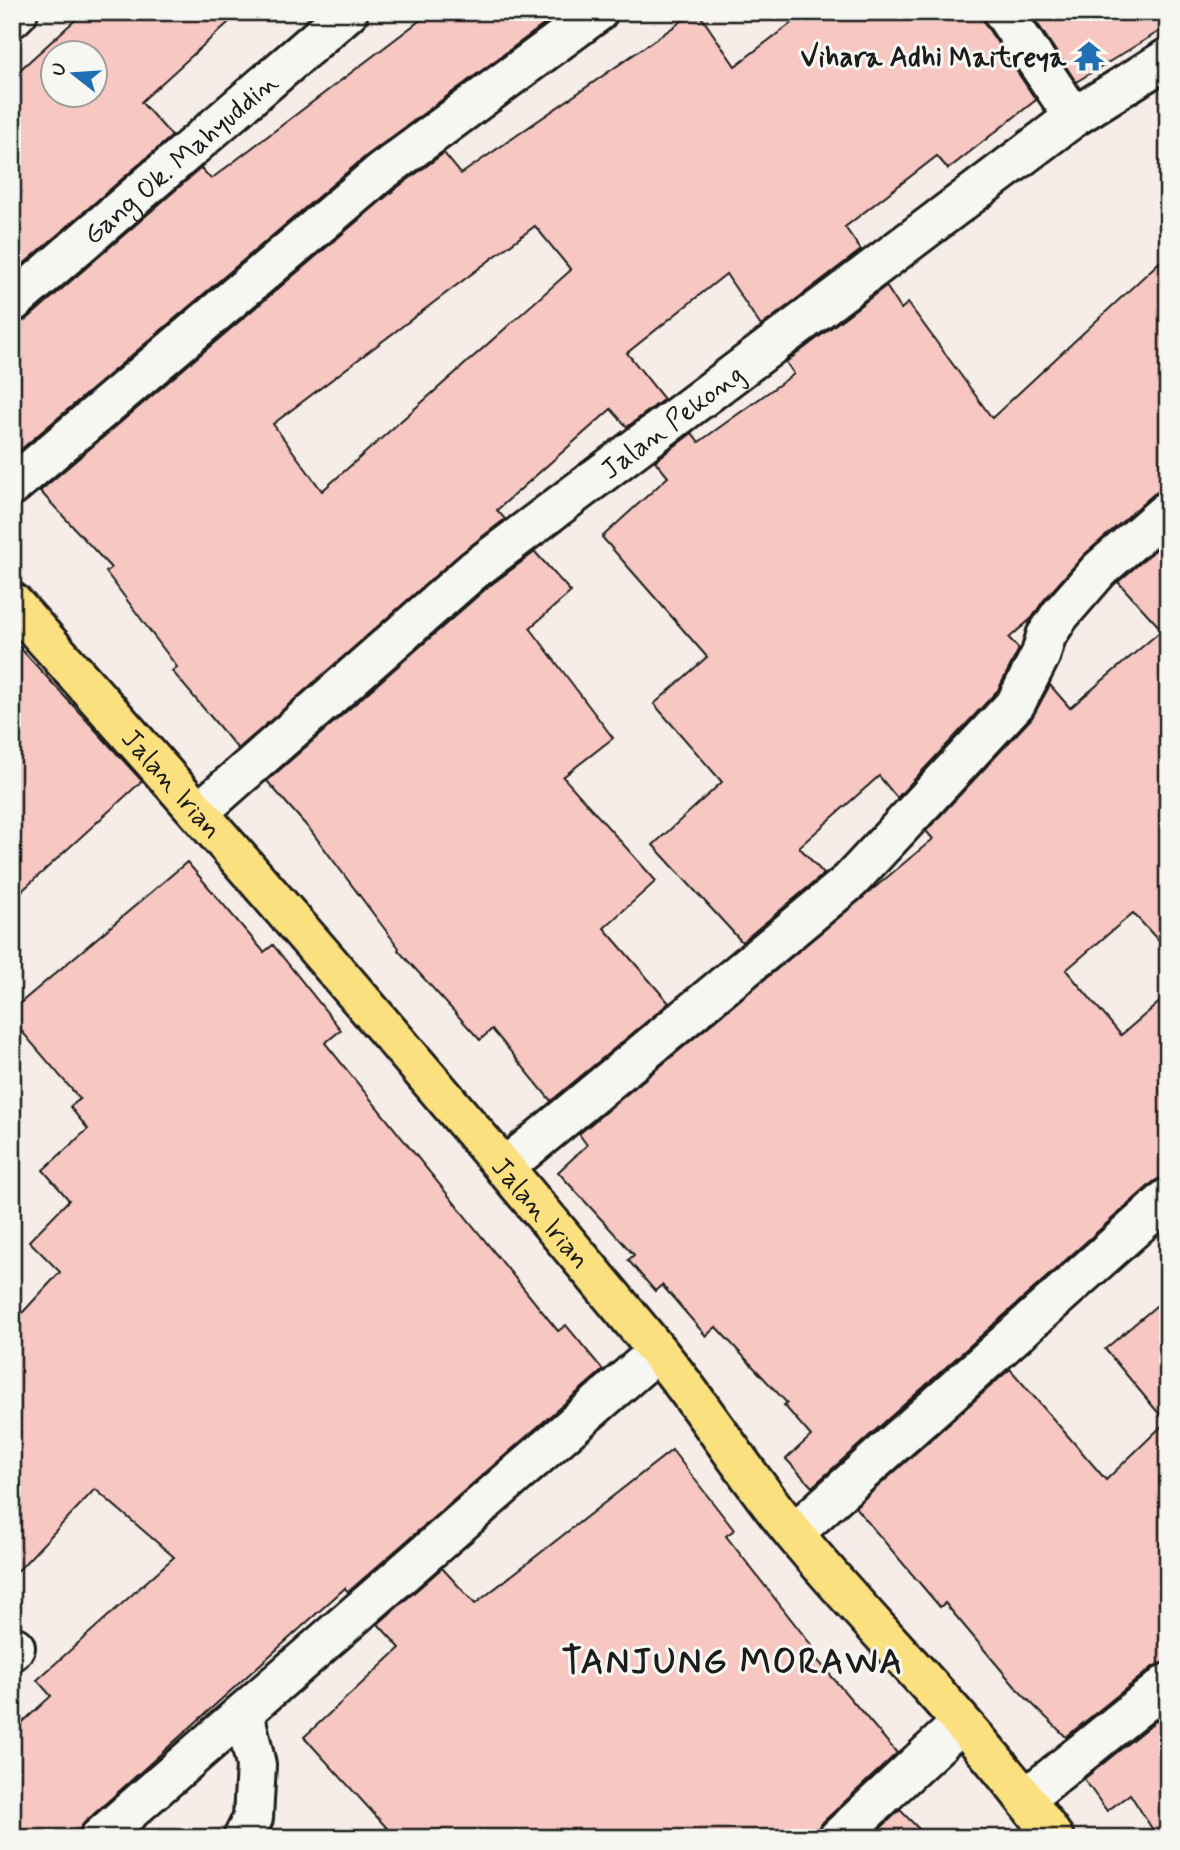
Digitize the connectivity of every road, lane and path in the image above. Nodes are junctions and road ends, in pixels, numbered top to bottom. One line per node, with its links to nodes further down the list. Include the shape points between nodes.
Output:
1 (19, 12): 5 (street)
2 (348, 12): 8 (street, Gang Ok. Mahyuddin)
3 (598, 12): 9 (street, via 380,173)
4 (1003, 12): 7 (street)
5 (12, 18)
6 (1168, 58): 7 (street, Jalan Pekong)
7 (1074, 117): 12 (street, Jalan Pekong, via 474,570)
8 (12, 303)
9 (12, 486)
10 (1168, 510): 13 (street, via 1099,570 1068,606 1046,635 1016,702 850,881)
11 (12, 602): 12 (main road, Jalan Irian)
12 (199, 812): 13 (main road, Jalan Irian)
13 (504, 1168): 15 (main road, Jalan Irian)
14 (1168, 1198): 16 (street)
15 (657, 1352): 16 (main road, Jalan Irian); 18 (street)
16 (794, 1533): 19 (main road, Jalan Irian)
17 (1168, 1683): 20 (street)
18 (244, 1712): 21 (street); 22 (street, via 256,1765 253,1818)
19 (961, 1723): 20 (main road, Jalan Irian); 23 (street)
20 (1026, 1798): 24 (main road, Jalan Irian)
21 (100, 1838)
22 (243, 1838)
23 (838, 1838)
24 (1054, 1838)

